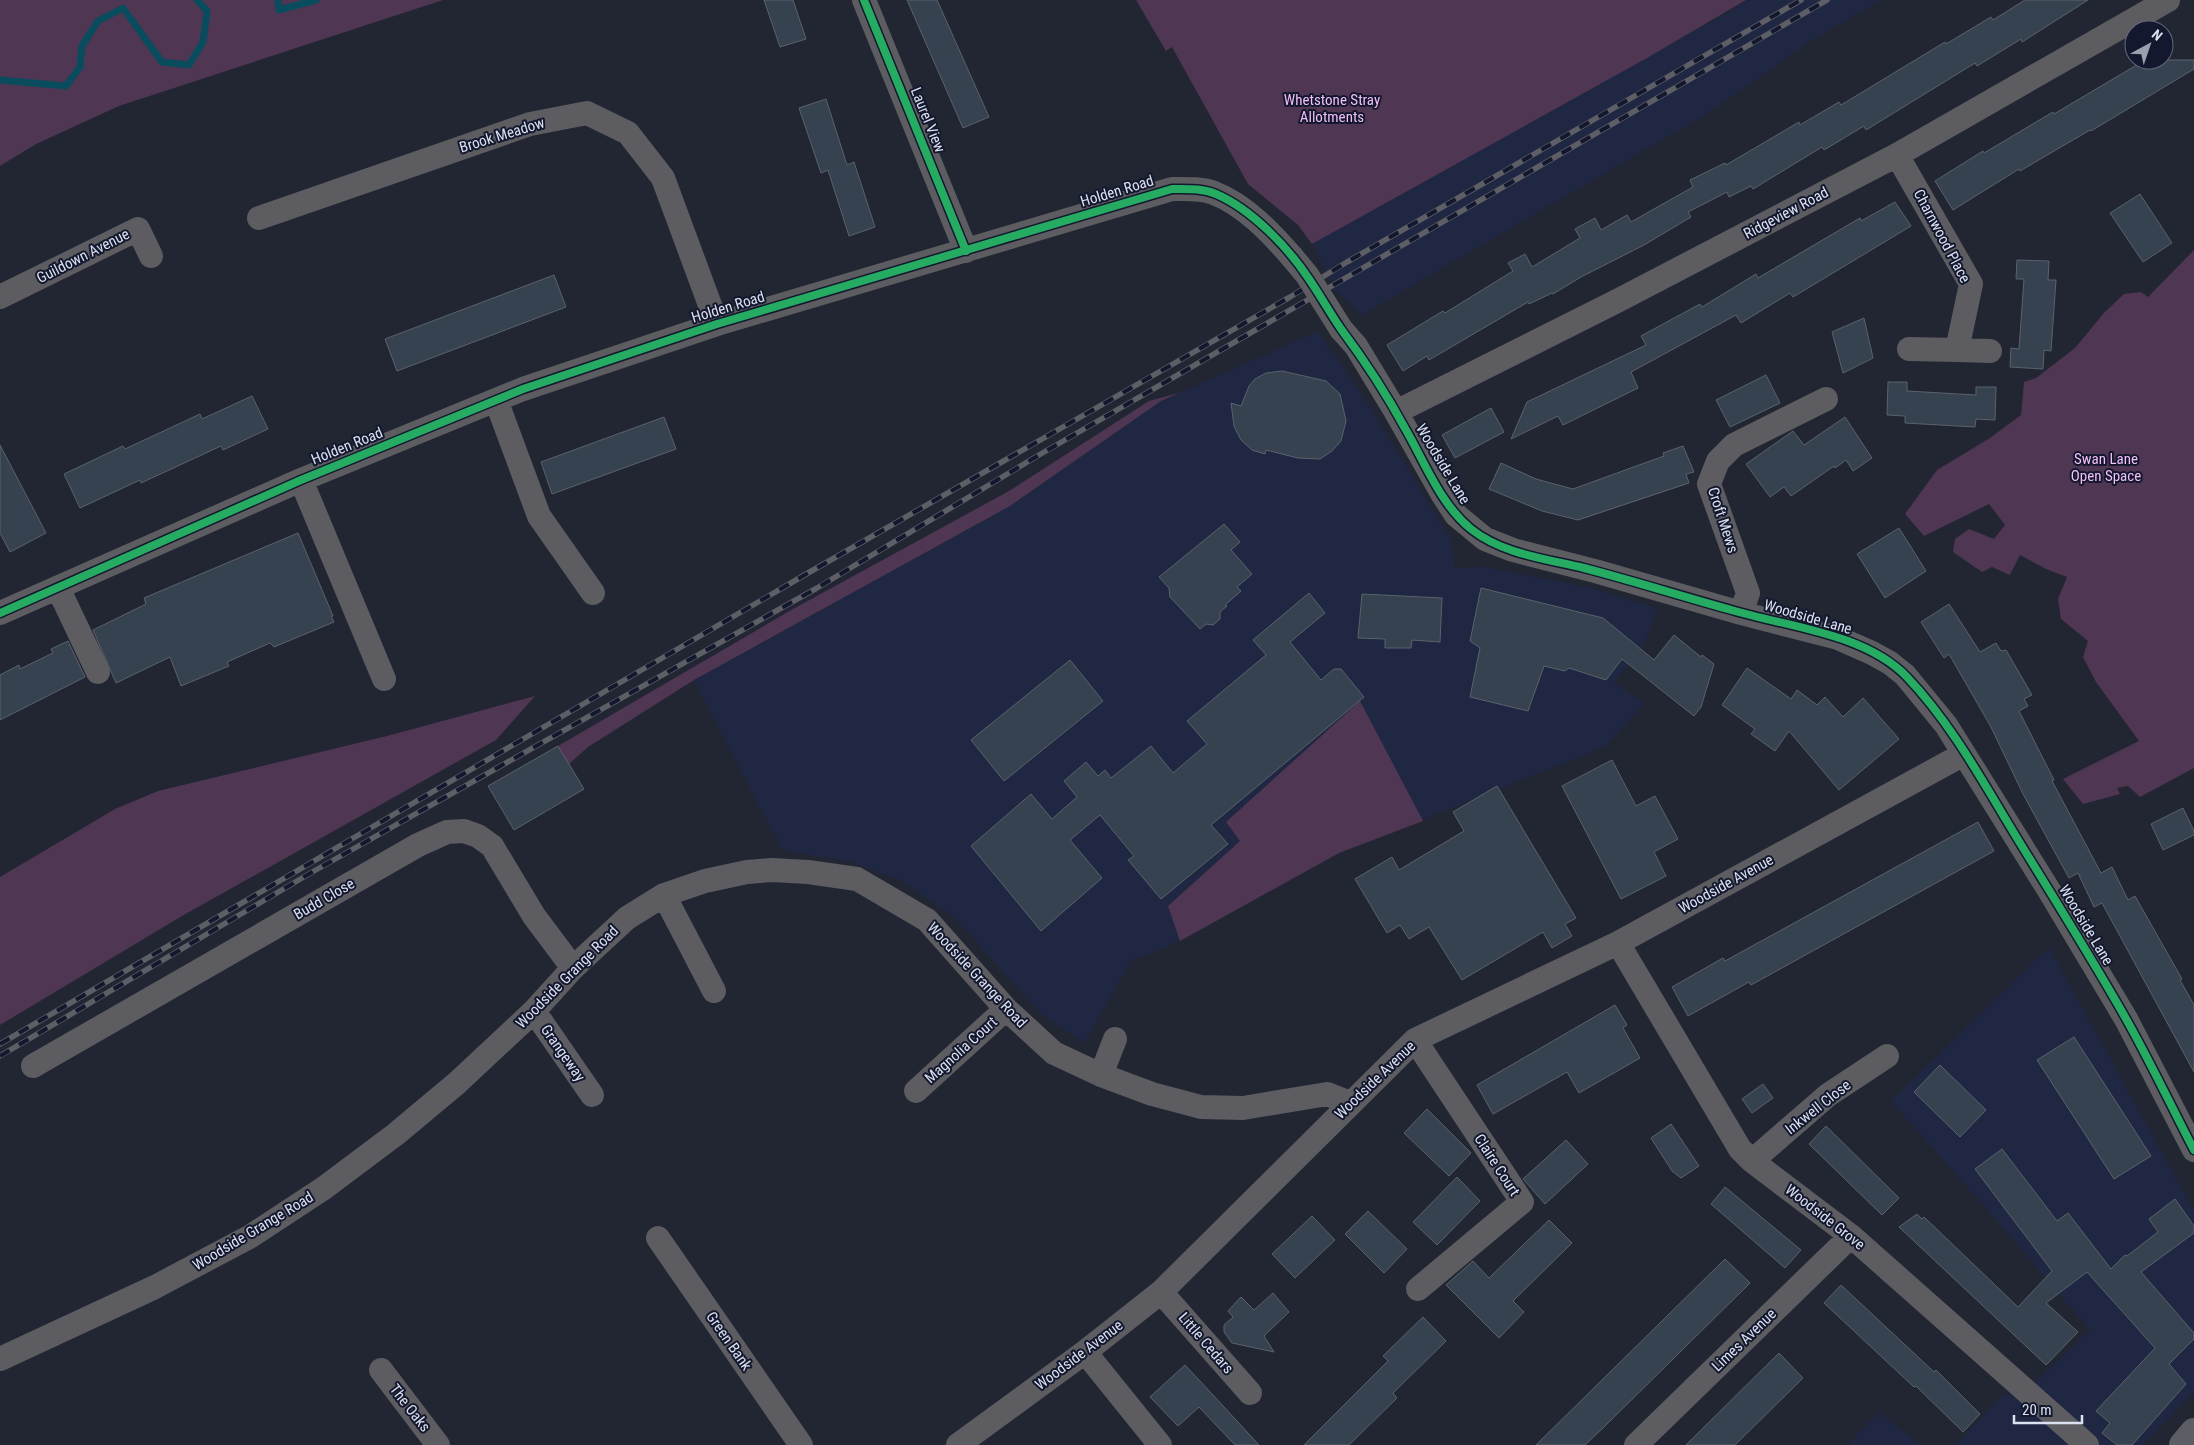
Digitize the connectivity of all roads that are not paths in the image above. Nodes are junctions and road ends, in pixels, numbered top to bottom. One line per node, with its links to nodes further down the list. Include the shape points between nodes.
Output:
1 (864, 0): 5 (street, Laurel View)
2 (2168, 0): 3 (street, Ridgeview Road)
3 (1897, 155): 10 (street, Charnwood Place, via 1970,284); 14 (street, Ridgeview Road)
4 (260, 218): 8 (street, Brook Meadow, via 530,124 587,113 628,133 663,178)
5 (966, 251): 8 (street, Holden Road); 14 (street, Holden Road, bridge, via 1172,190 1192,188 1214,193 1239,207 1276,239 1307,275)
6 (151, 256): 7 (street, Guildown Avenue, via 138,229)
7 (0, 297)
8 (717, 324): 13 (street, Holden Road)
9 (1909, 349): 10 (street)
10 (1957, 350): 11 (street)
11 (1990, 351)
12 (1826, 399): 19 (street, Croft Mews, via 1734,445 1718,461 1709,484 1748,593)
13 (496, 400): 15 (street, Holden Road); 17 (street, via 539,516)
14 (1396, 412): 19 (street, Woodside Lane, via 1456,515 1485,539 1513,550)
15 (301, 480): 16 (street, Holden Road); 21 (street)
16 (58, 588): 18 (street, Holden Road); 20 (street)
17 (593, 593)
18 (0, 613)
19 (1741, 613): 22 (street, Woodside Lane, via 1838,638 1890,663 1920,693)
20 (98, 672)
21 (384, 680)
22 (1964, 754): 24 (street, Woodside Avenue); 37 (street, Woodside Lane, via 2126,1019)
23 (664, 895): 25 (street, Woodside Grange Road, via 627,918); 26 (street); 27 (street, Woodside Grange Road, via 747,872 808,872 857,879 927,920)
24 (1618, 943): 30 (street, Woodside Avenue); 38 (street, Woodside Grove, via 1740,1149)
25 (572, 968): 28 (street, Woodside Grange Road); 32 (street, Budd Close, via 534,916 492,846 464,831 447,832 418,845)
26 (714, 991)
27 (1006, 1009): 33 (street, Woodside Grange Road, via 1054,1053); 34 (street, Magnolia Court)
28 (534, 1011): 35 (street, Grangeway); 44 (street, Woodside Grange Road, via 404,1128 316,1193 250,1236 155,1287)
29 (1115, 1038): 33 (street)
30 (1415, 1040): 36 (street, Woodside Avenue); 41 (street, Claire Court, via 1522,1202)
31 (1888, 1056): 38 (street, Inkwell Close, via 1828,1095)
32 (33, 1066)
33 (1101, 1075): 36 (street, Woodside Grange Road, via 1152,1094 1201,1107 1243,1108 1327,1094)
34 (916, 1091)
35 (592, 1095)
36 (1350, 1103): 42 (street, Woodside Avenue)
37 (2194, 1150)
38 (1752, 1161): 39 (street, Woodside Grove)
39 (1851, 1236): 52 (street, Limes Avenue); 53 (street, Woodside Grove)
40 (658, 1238): 49 (street, Green Bank)
41 (1418, 1289)
42 (1162, 1292): 43 (street, Woodside Avenue); 46 (street, Little Cedars)
43 (1085, 1352): 50 (street, Woodside Avenue); 51 (street)
44 (0, 1359)
45 (381, 1370): 48 (street, The Oaks)
46 (1250, 1393)
47 (2194, 1432): 54 (main road)
48 (438, 1445)
49 (800, 1445)
50 (958, 1445)
51 (1160, 1445)
52 (1636, 1445)
53 (2087, 1445)
54 (2183, 1445)

